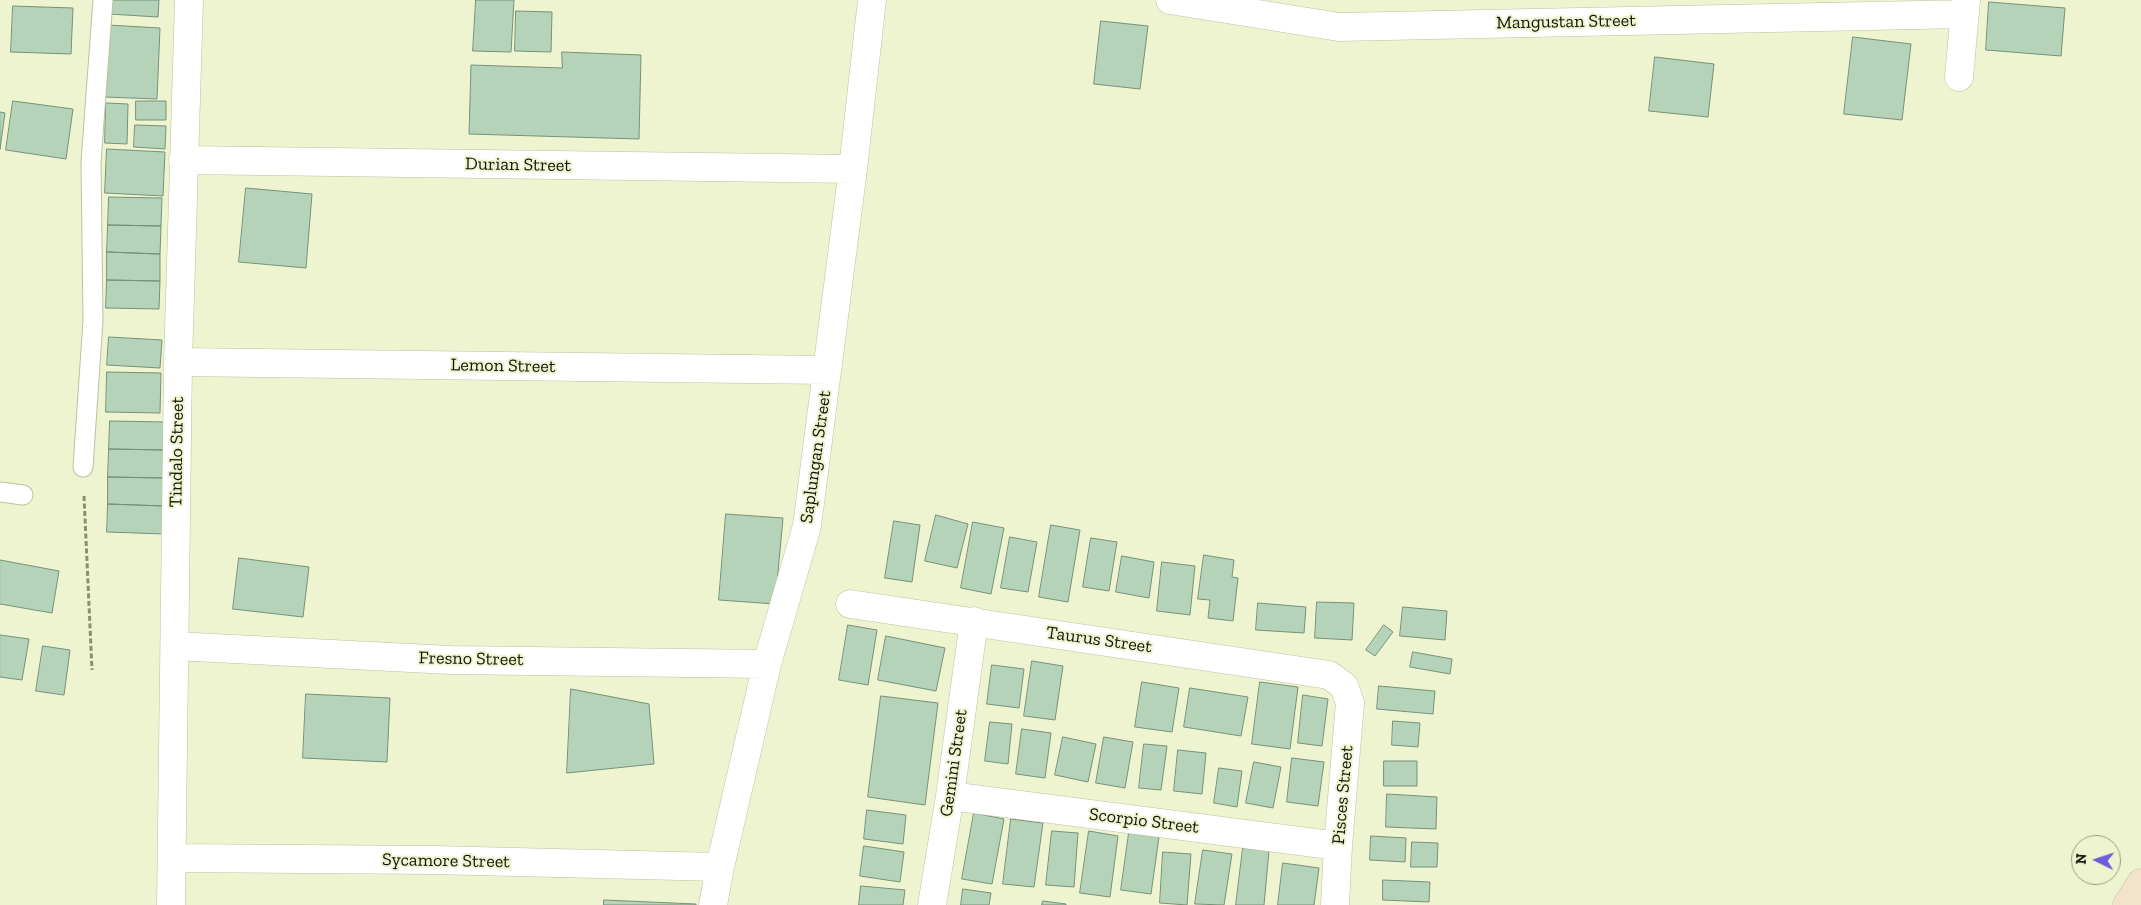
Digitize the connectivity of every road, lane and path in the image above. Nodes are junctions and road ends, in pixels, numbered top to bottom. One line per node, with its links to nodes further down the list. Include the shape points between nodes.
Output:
1 (103, 0): 11 (lane, via 91,162 93,321)
2 (190, 0): 7 (street, Tindalo Street)
3 (872, 0): 8 (street, Saplungan Street)
4 (1170, 0): 5 (street, Mangustan Street, via 1339,27)
5 (1966, 7): 6 (street)
6 (1958, 77)
7 (183, 160): 8 (street, Durian Street); 9 (street, Tindalo Street)
8 (853, 170): 10 (street, Saplungan Street)
9 (178, 362): 10 (street, Lemon Street); 16 (street, Tindalo Street)
10 (827, 370): 17 (street, Saplungan Street, via 807,526)
11 (83, 467): 18 (path)
12 (0, 492): 13 (lane)
13 (23, 494)
14 (850, 604): 15 (street, Taurus Street)
15 (974, 621): 19 (street, Taurus Street, via 1308,670 1329,675); 20 (street, Gemini Street)
16 (175, 646): 17 (street, Fresno Street, via 450,660); 22 (street, Tindalo Street)
17 (767, 664): 23 (street, Saplungan Street)
18 (92, 670)
19 (1344, 686): 21 (street, Pisces Street, via 1350,703)
20 (950, 796): 21 (street, Scorpio Street); 27 (street, Gemini Street)
21 (1338, 846): 28 (street, Pisces Street)
22 (172, 858): 23 (street, Sycamore Street); 25 (street, Tindalo Street)
23 (720, 867): 26 (street, Saplungan Street)
24 (2141, 883): 29 (main road)
25 (172, 905)
26 (713, 905)
27 (932, 905)
28 (1335, 905)
29 (2127, 905)

